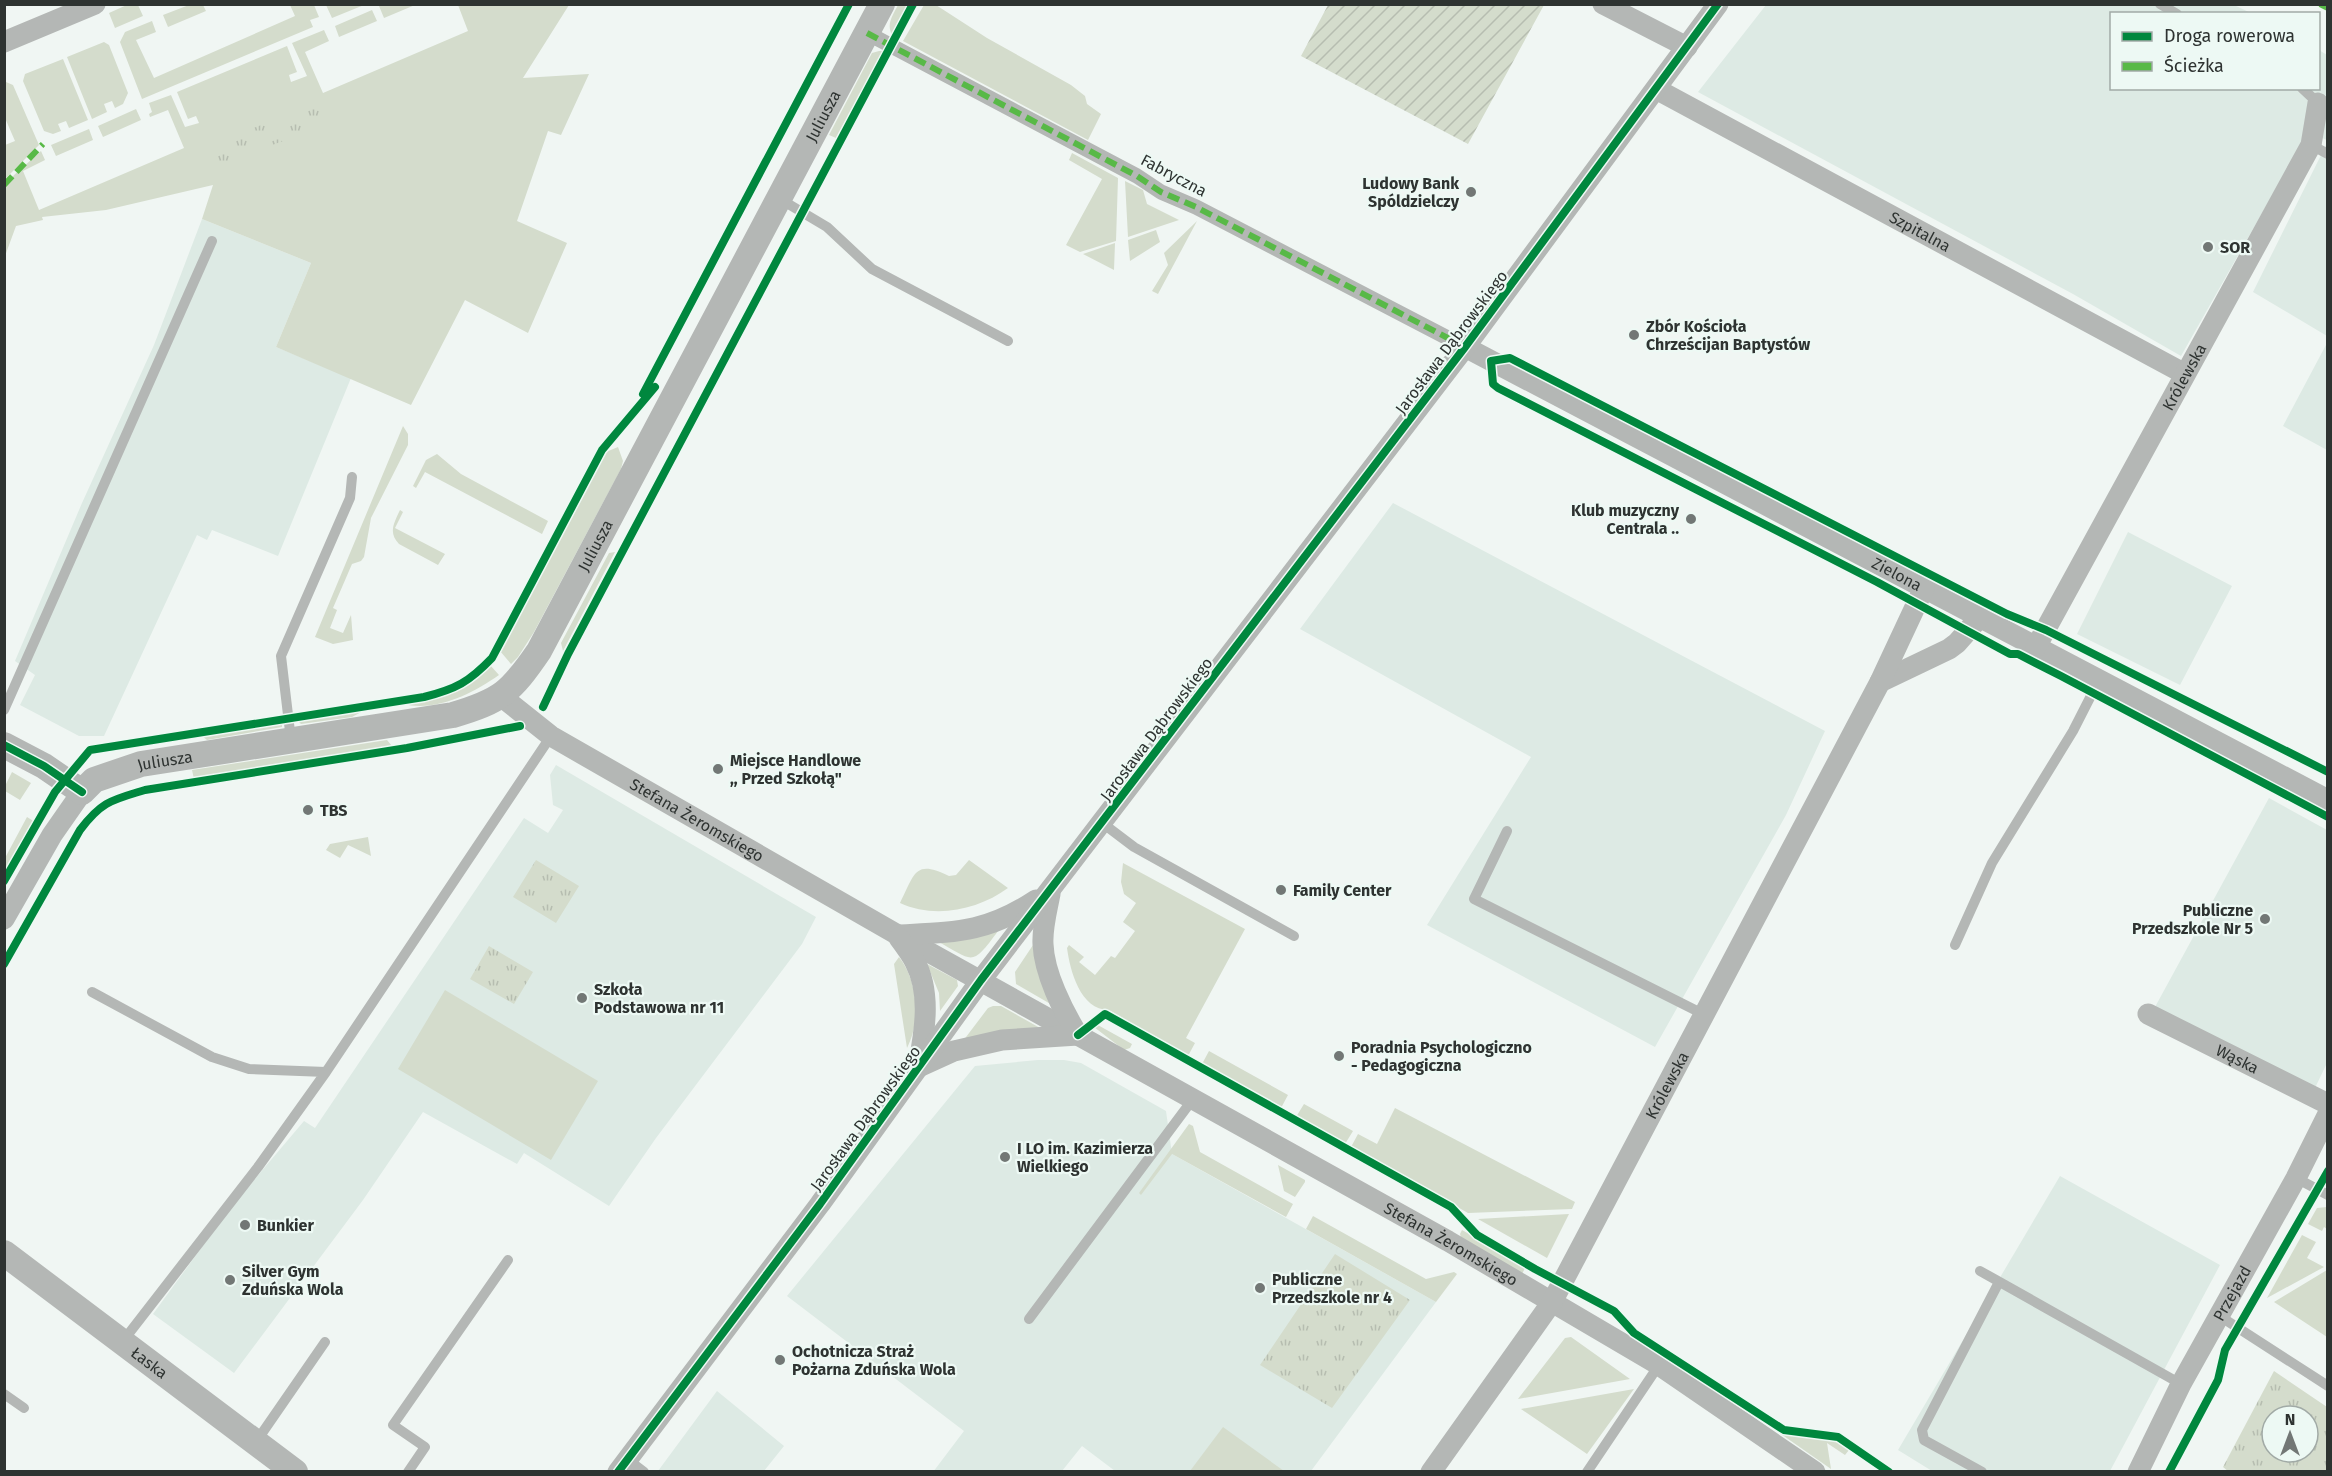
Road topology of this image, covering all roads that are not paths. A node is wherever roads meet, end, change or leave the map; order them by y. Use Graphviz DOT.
graph roads {
  1 [pos="95,4"];
  2 [pos="882,4"];
  3 [pos="1603,4"];
  4 [pos="1718,4"];
  5 [pos="2160,4"];
  6 [pos="2174,12"];
  7 [pos="867,33"];
  8 [pos="4,42"];
  9 [pos="1687,47"];
  10 [pos="1656,89"];
  11 [pos="2304,90"];
  12 [pos="2318,103"];
  13 [pos="2319,150"];
  14 [pos="780,199"];
  15 [pos="212,241"];
  16 [pos="1008,341"];
  17 [pos="1465,347"];
  18 [pos="2186,374"];
  19 [pos="352,477"];
  20 [pos="1924,588"];
  21 [pos="1979,618"];
  22 [pos="2036,647"];
  23 [pos="2100,680"];
  24 [pos="1880,682"];
  25 [pos="502,697"];
  26 [pos="4,710"];
  27 [pos="551,736"];
  28 [pos="291,741"];
  29 [pos="4,745"];
  30 [pos="81,792"];
  31 [pos="2328,800"];
  32 [pos="1101,822"];
  33 [pos="1507,831"];
  34 [pos="1051,890"];
  35 [pos="4,919"];
  36 [pos="897,935"];
  37 [pos="1294,936"];
  38 [pos="1955,945"];
  39 [pos="981,980"];
  40 [pos="92,992"];
  41 [pos="2148,1014"];
  42 [pos="1705,1015"];
  43 [pos="1078,1035"];
  44 [pos="919,1067"];
  45 [pos="326,1072"];
  46 [pos="1193,1100"];
  47 [pos="2328,1104"];
  48 [pos="2328,1114"];
  49 [pos="2296,1178"];
  50 [pos="2328,1195"];
  51 [pos="4,1253"];
  52 [pos="508,1260"];
  53 [pos="1980,1271"];
  54 [pos="1999,1282"];
  55 [pos="1552,1302"];
  56 [pos="2218,1316"];
  57 [pos="1029,1319"];
  58 [pos="123,1341"];
  59 [pos="325,1342"];
  60 [pos="1659,1365"];
  61 [pos="2181,1384"];
  62 [pos="2328,1386"];
  63 [pos="4,1394"];
  64 [pos="24,1408"];
  65 [pos="256,1442"];
  66 [pos="630,1467"];
  67 [pos="295,1472"];
  68 [pos="408,1472"];
  69 [pos="1431,1472"];
  70 [pos="1587,1472"];
  71 [pos="1815,1472"];
  72 [pos="1982,1472"];
  73 [pos="2138,1472"];
  1 -- 8 [label="street"];
  2 -- 7 [label="street, Juliusza"];
  3 -- 9 [label="street"];
  4 -- 9 [label="street, Jarosława Dąbrowskiego"];
  5 -- 6 [label="lane"];
  7 -- 14 [label="street, Juliusza"];
  7 -- 17 [label="street, Fabryczna"];
  9 -- 10 [label="street, Jarosława Dąbrowskiego"];
  10 -- 17 [label="street, Jarosława Dąbrowskiego"];
  10 -- 18 [label="street, Szpitalna"];
  11 -- 12 [label="lane"];
  12 -- 13 [label="street, Królewska"];
  13 -- 18 [label="street, Królewska"];
  14 -- 16 [label="lane"];
  14 -- 25 [label="street, Juliusza"];
  15 -- 26 [label="lane"];
  17 -- 20 [label="street, Zielona"];
  17 -- 32 [label="street, Jarosława Dąbrowskiego"];
  18 -- 22 [label="street, Królewska"];
  19 -- 28 [label="lane"];
  20 -- 21 [label="street, Zielona"];
  20 -- 24 [label="street, Królewska"];
  21 -- 22 [label="street, Zielona"];
  21 -- 24 [label="street"];
  22 -- 23 [label="street, Zielona"];
  23 -- 31 [label="street, Zielona"];
  23 -- 38 [label="lane"];
  24 -- 42 [label="street, Królewska"];
  25 -- 27 [label="street, Stefana Żeromskiego"];
  25 -- 28 [label="street, Juliusza"];
  27 -- 36 [label="street, Stefana Żeromskiego"];
  27 -- 45 [label="lane"];
  28 -- 30 [label="street, Juliusza"];
  29 -- 30 [label="street"];
  30 -- 35 [label="street"];
  32 -- 34 [label="street, Jarosława Dąbrowskiego"];
  32 -- 37 [label="lane"];
  33 -- 42 [label="lane"];
  34 -- 36 [label="street"];
  34 -- 39 [label="street, Jarosława Dąbrowskiego"];
  34 -- 43 [label="street, Jarosława Dąbrowskiego"];
  36 -- 39 [label="street, Stefana Żeromskiego"];
  36 -- 44 [label="street, Jarosława Dąbrowskiego"];
  39 -- 43 [label="street, Stefana Żeromskiego"];
  39 -- 44 [label="street, Jarosława Dąbrowskiego"];
  40 -- 45 [label="lane"];
  41 -- 47 [label="street, Wąska"];
  42 -- 55 [label="street, Królewska"];
  43 -- 44 [label="street"];
  43 -- 46 [label="street, Stefana Żeromskiego"];
  44 -- 66 [label="street, Jarosława Dąbrowskiego"];
  45 -- 58 [label="lane"];
  46 -- 55 [label="street, Stefana Żeromskiego"];
  46 -- 57 [label="lane"];
  48 -- 49 [label="street, Przejazd"];
  49 -- 50 [label="lane"];
  49 -- 56 [label="street, Przejazd"];
  51 -- 58 [label="street, Łaska"];
  52 -- 68 [label="lane"];
  53 -- 54 [label="lane"];
  54 -- 61 [label="lane"];
  54 -- 72 [label="lane"];
  55 -- 60 [label="street, Stefana Żeromskiego"];
  55 -- 69 [label="street, Królewska"];
  56 -- 61 [label="street, Przejazd"];
  56 -- 62 [label="lane"];
  58 -- 65 [label="street, Łaska"];
  59 -- 65 [label="lane"];
  60 -- 70 [label="lane"];
  60 -- 71 [label="street, Stefana Żeromskiego"];
  61 -- 73 [label="street, Przejazd"];
  63 -- 64 [label="lane"];
  65 -- 67 [label="street, Łaska"];
}
